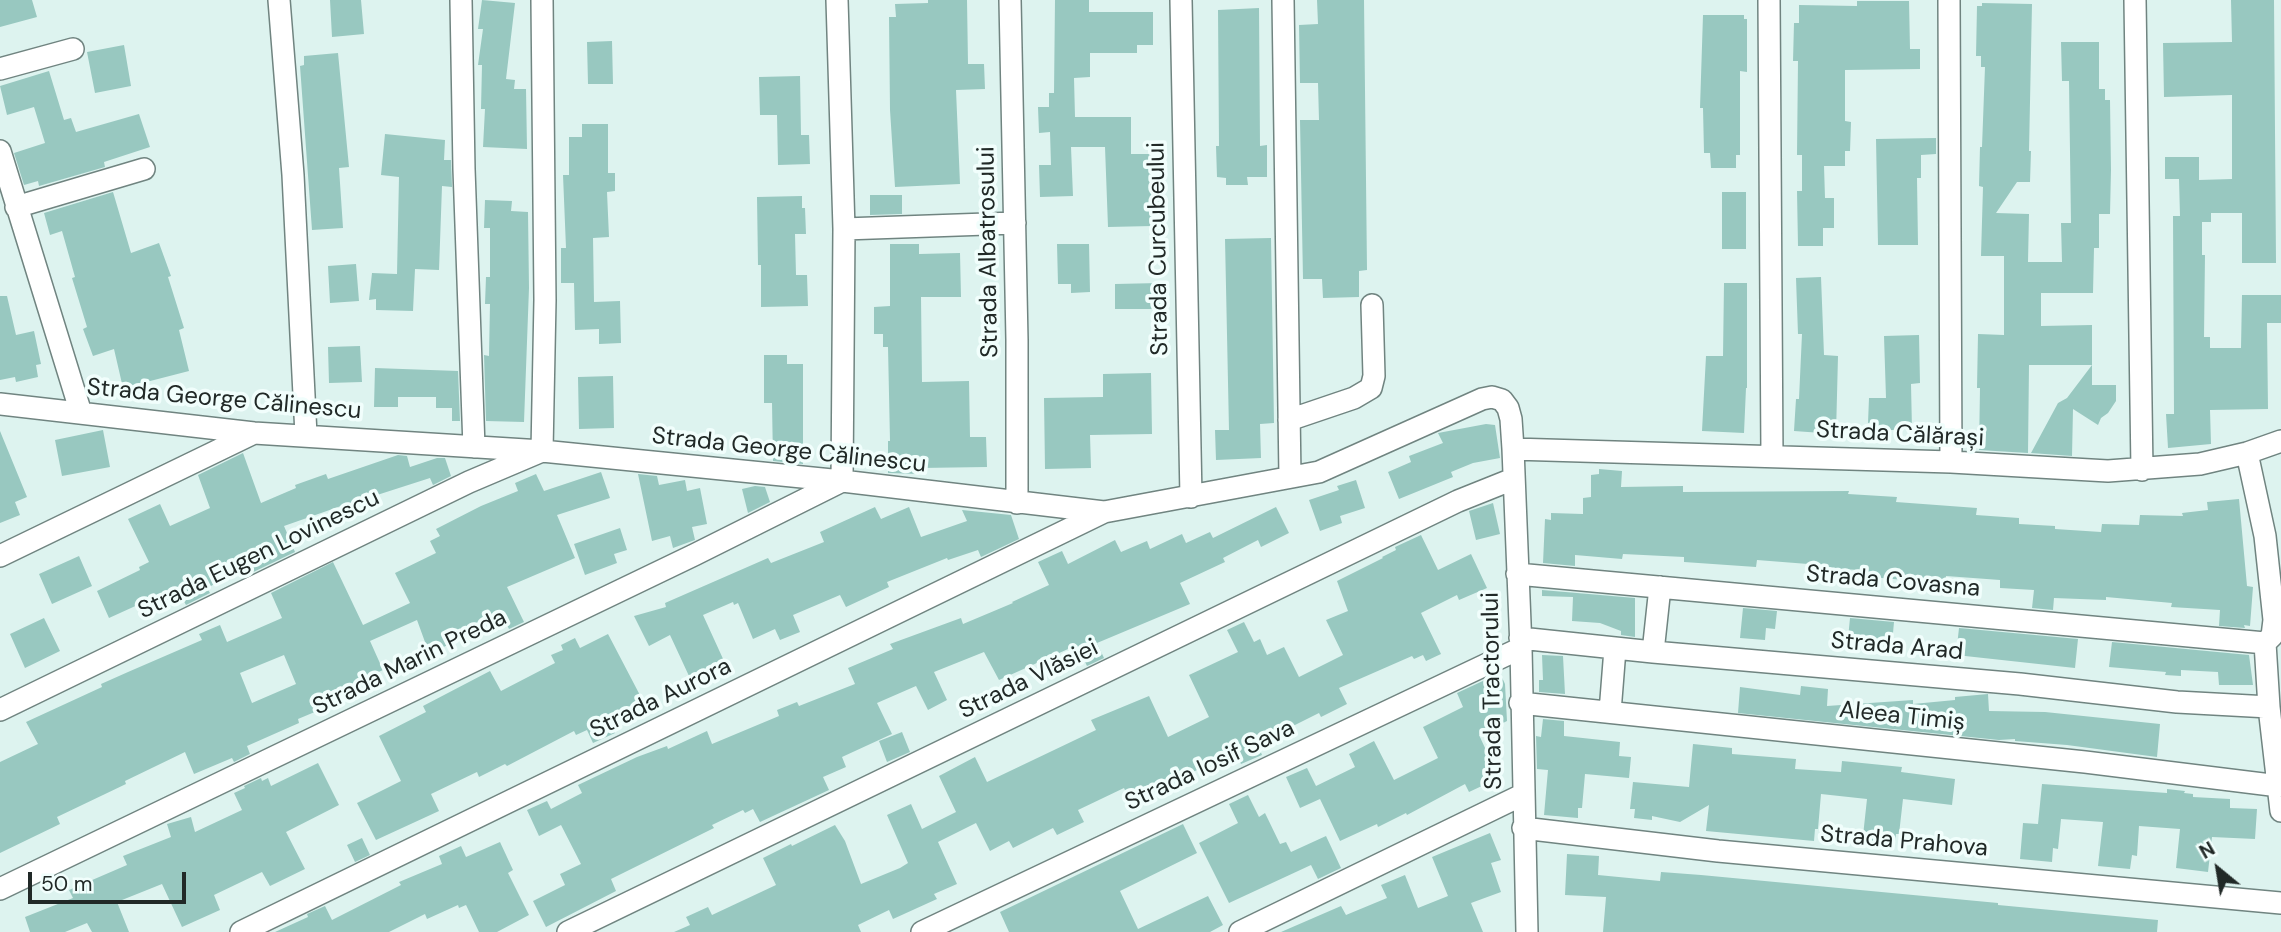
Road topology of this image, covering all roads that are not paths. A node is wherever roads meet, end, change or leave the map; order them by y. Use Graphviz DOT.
graph roads {
  1 [pos="279,0"];
  2 [pos="461,0"];
  3 [pos="542,0"];
  4 [pos="837,0"];
  5 [pos="1010,0"];
  6 [pos="1181,0"];
  7 [pos="1283,0"];
  8 [pos="1769,0"];
  9 [pos="1949,0"];
  10 [pos="2135,0"];
  11 [pos="73,49"];
  12 [pos="0,69"];
  13 [pos="0,151"];
  14 [pos="144,169"];
  15 [pos="16,207"];
  16 [pos="1015,223"];
  17 [pos="844,229"];
  18 [pos="1372,305"];
  19 [pos="0,404"];
  20 [pos="81,413"];
  21 [pos="1289,420"];
  22 [pos="254,433"];
  23 [pos="306,435"];
  24 [pos="2281,441"];
  25 [pos="474,447"];
  26 [pos="1513,449"];
  27 [pos="542,451"];
  28 [pos="2247,453"];
  29 [pos="1772,456"];
  30 [pos="1951,462"];
  31 [pos="2142,470"];
  32 [pos="1290,478"];
  33 [pos="1513,479"];
  34 [pos="842,481"];
  35 [pos="1191,497"];
  36 [pos="1017,503"];
  37 [pos="1104,512"];
  38 [pos="2272,527"];
  39 [pos="0,556"];
  40 [pos="1517,574"];
  41 [pos="1660,587"];
  42 [pos="1520,643"];
  43 [pos="2265,643"];
  44 [pos="1615,649"];
  45 [pos="1653,652"];
  46 [pos="1520,703"];
  47 [pos="2269,707"];
  48 [pos="0,710"];
  49 [pos="1610,712"];
  50 [pos="2279,786"];
  51 [pos="1522,795"];
  52 [pos="2281,811"];
  53 [pos="1523,828"];
  54 [pos="0,889"];
  55 [pos="2281,902"];
  56 [pos="241,932"];
  57 [pos="568,932"];
  58 [pos="922,932"];
  59 [pos="1240,932"];
  60 [pos="1527,932"];
  1 -- 23 [label="street"];
  2 -- 25 [label="street"];
  3 -- 27 [label="street"];
  4 -- 17 [label="street"];
  5 -- 16 [label="street, Strada Albatrosului"];
  6 -- 35 [label="street, Strada Curcubeului"];
  7 -- 21 [label="street"];
  8 -- 29 [label="street"];
  9 -- 30 [label="street"];
  10 -- 31 [label="street"];
  11 -- 12 [label="street"];
  13 -- 15 [label="street"];
  14 -- 15 [label="street"];
  15 -- 20 [label="street"];
  16 -- 17 [label="street"];
  16 -- 36 [label="street, Strada Albatrosului"];
  17 -- 34 [label="street"];
  18 -- 21 [label="street"];
  19 -- 20 [label="street, Strada George Călinescu"];
  20 -- 22 [label="street, Strada George Călinescu"];
  21 -- 32 [label="street"];
  22 -- 23 [label="street, Strada George Călinescu"];
  22 -- 39 [label="street"];
  23 -- 25 [label="street, Strada George Călinescu"];
  24 -- 28 [label="street, Strada Călărași"];
  25 -- 27 [label="street, Strada George Călinescu"];
  26 -- 29 [label="street, Strada Călărași"];
  26 -- 32 [label="street, Strada George Călinescu"];
  26 -- 33 [label="street, Strada Tractorului"];
  27 -- 34 [label="street, Strada George Călinescu"];
  27 -- 48 [label="street, Strada Eugen Lovinescu"];
  28 -- 31 [label="street, Strada Călărași"];
  28 -- 38 [label="street"];
  29 -- 30 [label="street, Strada Călărași"];
  30 -- 31 [label="street, Strada Călărași"];
  32 -- 35 [label="street, Strada George Călinescu"];
  33 -- 40 [label="street, Strada Tractorului"];
  33 -- 57 [label="street, Strada Vlăsiei"];
  34 -- 36 [label="street, Strada George Călinescu"];
  34 -- 54 [label="street, Strada Marin Preda"];
  35 -- 37 [label="street, Strada George Călinescu"];
  36 -- 37 [label="street, Strada George Călinescu"];
  37 -- 56 [label="street, Strada Aurora"];
  38 -- 43 [label="street"];
  40 -- 41 [label="street, Strada Covasna"];
  40 -- 42 [label="street, Strada Tractorului"];
  41 -- 43 [label="street, Strada Covasna"];
  41 -- 45 [label="street"];
  42 -- 44 [label="street, Strada Arad"];
  42 -- 46 [label="street, Strada Tractorului"];
  42 -- 58 [label="street, Strada Iosif Sava"];
  43 -- 47 [label="street"];
  44 -- 45 [label="street, Strada Arad"];
  44 -- 49 [label="street"];
  45 -- 47 [label="street, Strada Arad"];
  46 -- 49 [label="street, Aleea Timiș"];
  46 -- 51 [label="street, Strada Tractorului"];
  47 -- 50 [label="street"];
  49 -- 50 [label="street, Aleea Timiș"];
  50 -- 52 [label="street"];
  51 -- 53 [label="street, Strada Tractorului"];
  51 -- 59 [label="street"];
  53 -- 55 [label="street, Strada Prahova"];
  53 -- 60 [label="street, Strada Tractorului"];
}
